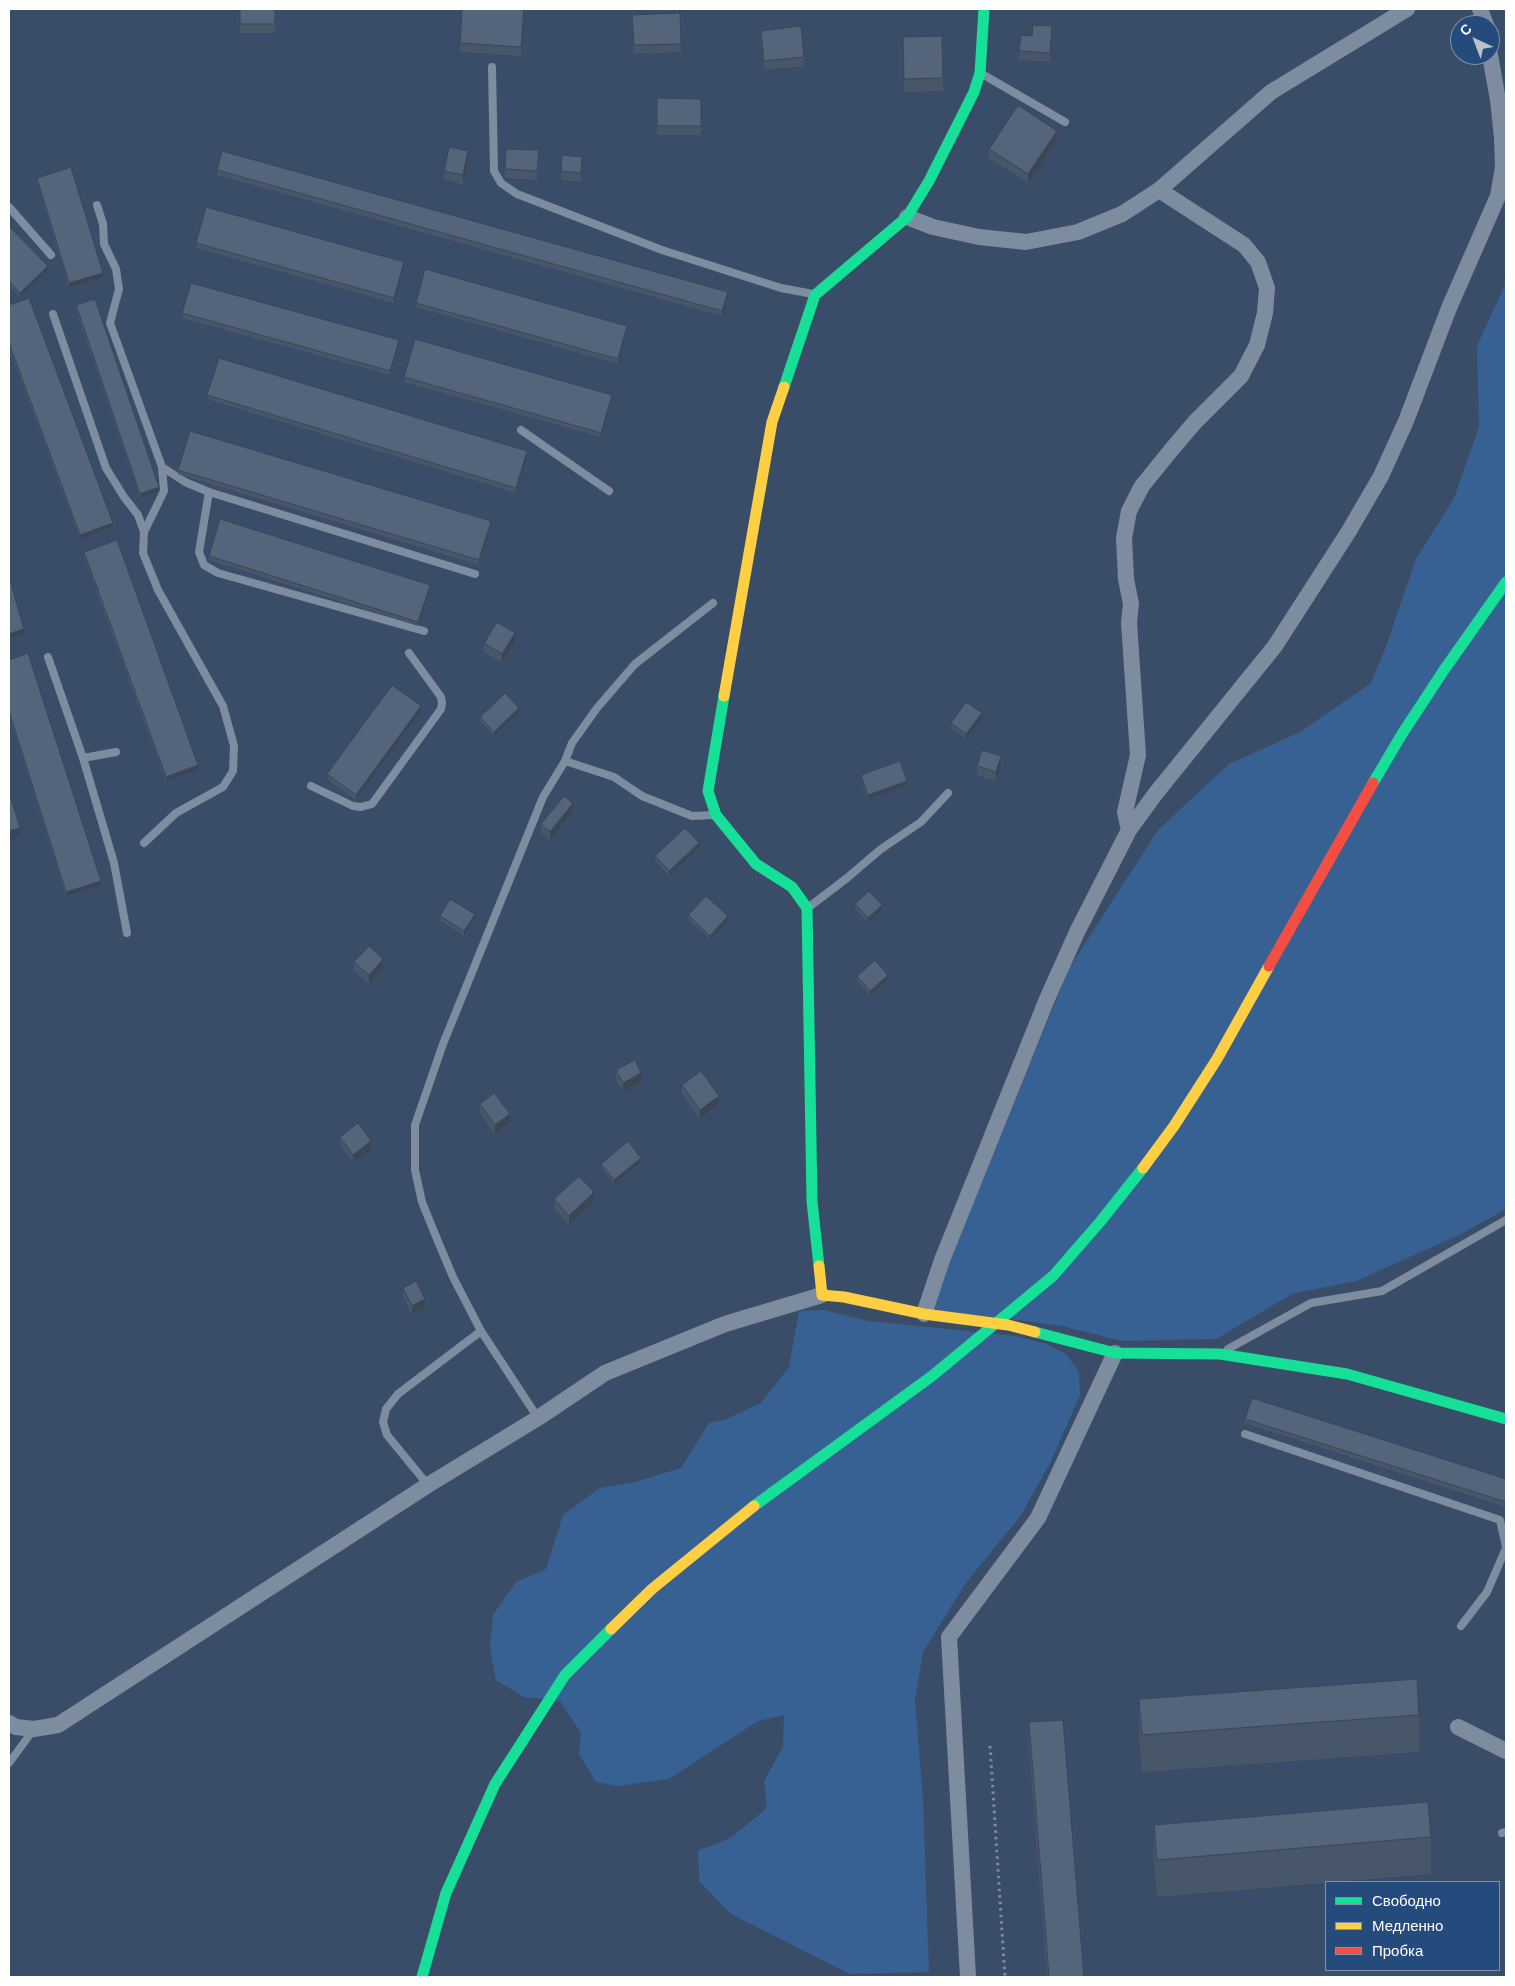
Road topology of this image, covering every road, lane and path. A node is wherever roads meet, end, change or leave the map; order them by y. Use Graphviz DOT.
graph roads {
  1 [pos="984,9"];
  2 [pos="1407,9"];
  3 [pos="1492,65"];
  4 [pos="492,67"];
  5 [pos="980,73"];
  6 [pos="1065,122"];
  7 [pos="1159,190"];
  8 [pos="97,205"];
  9 [pos="9,207"];
  10 [pos="907,216"];
  11 [pos="52,255"];
  12 [pos="815,295"];
  13 [pos="53,314"];
  14 [pos="521,430"];
  15 [pos="162,467"];
  16 [pos="609,490"];
  17 [pos="209,492"];
  18 [pos="144,532"];
  19 [pos="475,574"];
  20 [pos="1506,582"];
  21 [pos="713,603"];
  22 [pos="424,631"];
  23 [pos="409,653"];
  24 [pos="48,657"];
  25 [pos="116,752"];
  26 [pos="83,758"];
  27 [pos="565,761"];
  28 [pos="311,786"];
  29 [pos="948,793"];
  30 [pos="716,815"];
  31 [pos="1129,830"];
  32 [pos="144,843"];
  33 [pos="808,908"];
  34 [pos="127,933"];
  35 [pos="1506,1220"];
  36 [pos="822,1295"];
  37 [pos="924,1314"];
  38 [pos="995,1324"];
  39 [pos="481,1331"];
  40 [pos="1115,1353"];
  41 [pos="1220,1354"];
  42 [pos="538,1418"];
  43 [pos="1506,1419"];
  44 [pos="1245,1434"];
  45 [pos="428,1485"];
  46 [pos="1506,1548"];
  47 [pos="1461,1626"];
  48 [pos="9,1723"];
  49 [pos="1458,1728"];
  50 [pos="34,1729"];
  51 [pos="990,1746"];
  52 [pos="1506,1751"];
  53 [pos="9,1763"];
  54 [pos="422,1977"];
  55 [pos="968,1977"];
  56 [pos="1005,1977"];
  1 -- 5 [label="street"];
  2 -- 7 [label="street"];
  3 -- 31 [label="street"];
  4 -- 12 [label="lane"];
  5 -- 6 [label="lane"];
  5 -- 10 [label="street"];
  7 -- 10 [label="street"];
  7 -- 31 [label="street"];
  8 -- 15 [label="lane"];
  9 -- 11 [label="lane"];
  10 -- 12 [label="street"];
  12 -- 30 [label="street"];
  13 -- 18 [label="lane"];
  14 -- 16 [label="lane"];
  15 -- 17 [label="lane"];
  15 -- 18 [label="lane"];
  17 -- 19 [label="lane"];
  17 -- 22 [label="lane"];
  18 -- 32 [label="lane"];
  20 -- 38 [label="street"];
  21 -- 27 [label="lane"];
  23 -- 28 [label="lane"];
  24 -- 26 [label="lane"];
  25 -- 26 [label="lane"];
  26 -- 34 [label="lane"];
  27 -- 30 [label="lane"];
  27 -- 39 [label="lane"];
  29 -- 33 [label="lane"];
  30 -- 33 [label="street"];
  31 -- 37 [label="street"];
  33 -- 36 [label="street"];
  35 -- 41 [label="lane"];
  36 -- 37 [label="street"];
  36 -- 42 [label="street"];
  37 -- 38 [label="street"];
  38 -- 40 [label="street"];
  38 -- 54 [label="street"];
  39 -- 42 [label="lane"];
  39 -- 45 [label="lane"];
  40 -- 41 [label="street"];
  40 -- 55 [label="street"];
  41 -- 43 [label="street"];
  42 -- 45 [label="street"];
  44 -- 46 [label="lane"];
  45 -- 50 [label="street"];
  46 -- 47 [label="lane"];
  48 -- 50 [label="street"];
  49 -- 52 [label="street"];
  50 -- 53 [label="lane"];
  51 -- 56 [label="path"];
}
